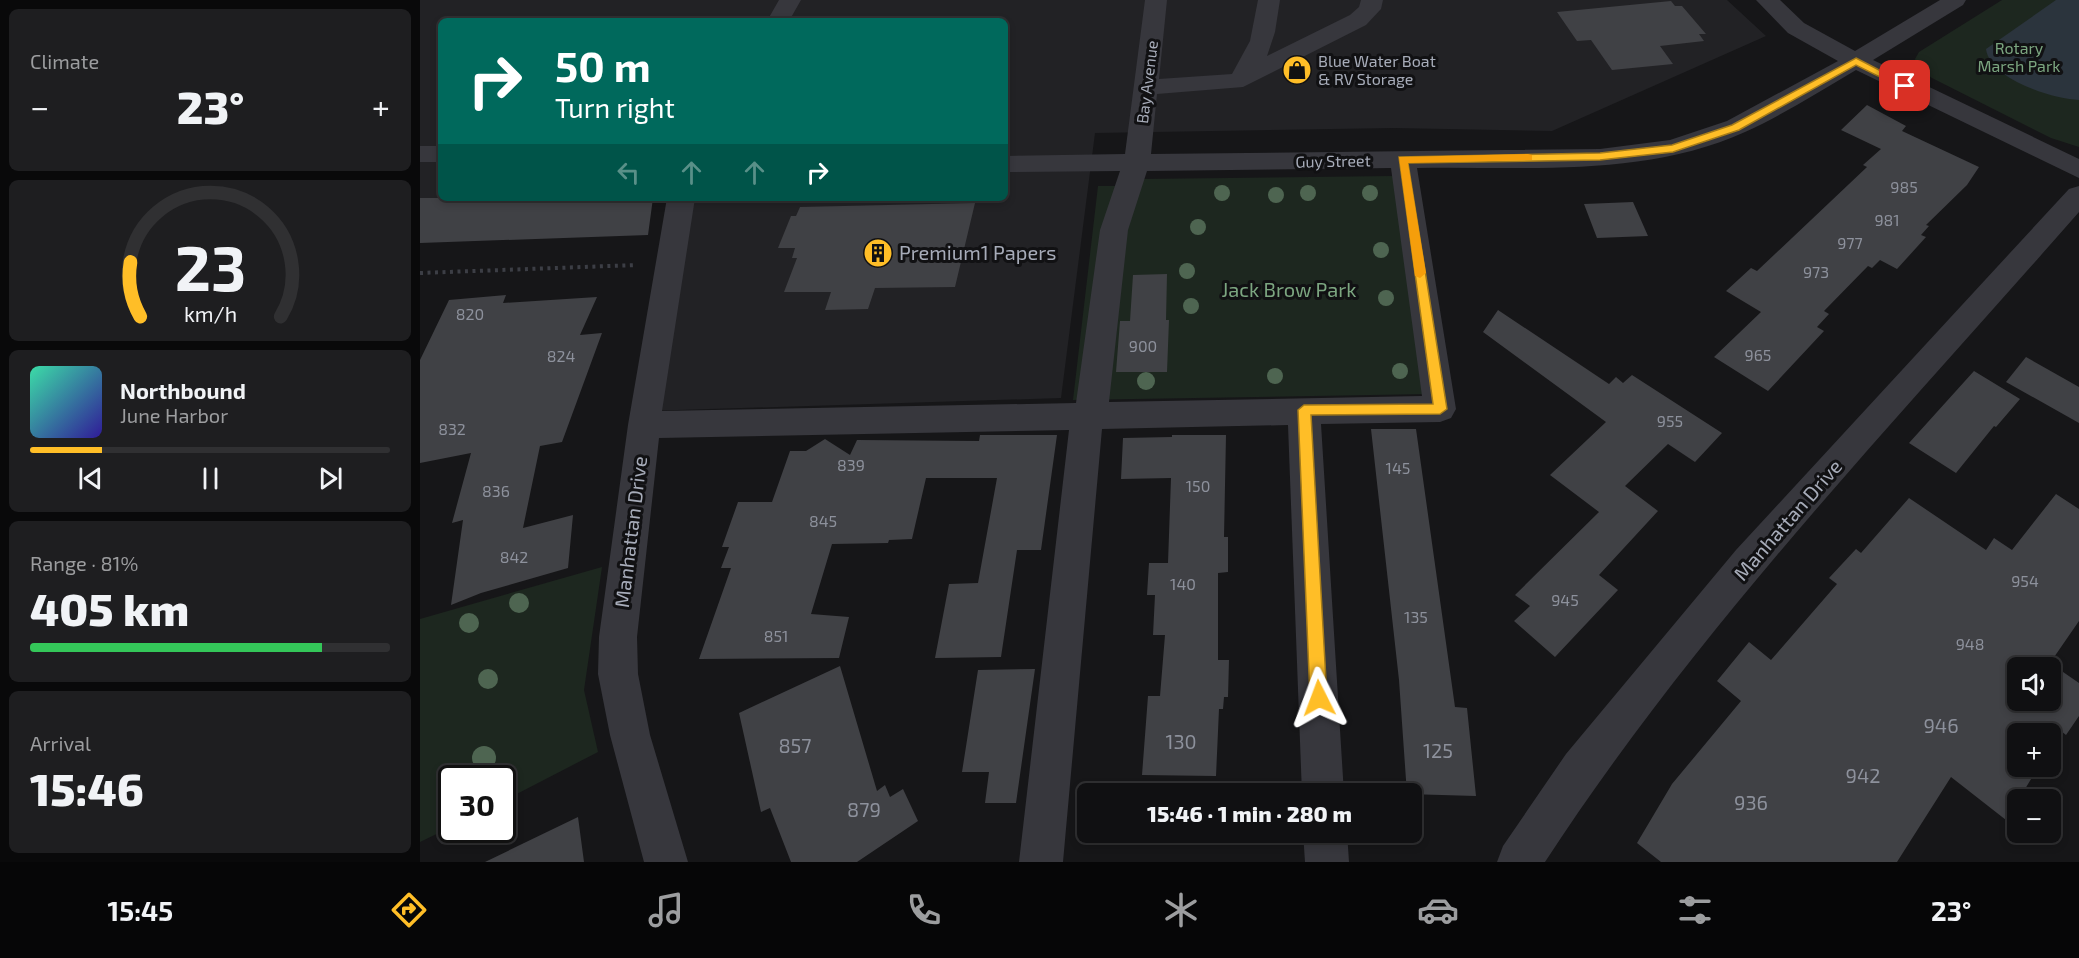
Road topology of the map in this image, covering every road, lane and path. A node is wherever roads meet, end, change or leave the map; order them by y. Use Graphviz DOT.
graph roads {
  1 [pos="789,0"];
  2 [pos="1156,0"];
  3 [pos="1269,0"];
  4 [pos="1767,0"];
  5 [pos="1955,0"];
  6 [pos="1375,3"];
  7 [pos="780,18"];
  8 [pos="1856,61"];
  9 [pos="1241,78"];
  10 [pos="1146,87"];
  11 [pos="420,154"];
  12 [pos="438,154"];
  13 [pos="1402,160"];
  14 [pos="1137,163"];
  15 [pos="1008,164"];
  16 [pos="2079,169"];
  17 [pos="2079,195"];
  18 [pos="681,201"];
  19 [pos="671,263"];
  20 [pos="420,273"];
  21 [pos="1304,410"];
  22 [pos="1087,414"];
  23 [pos="644,425"];
  24 [pos="1322,783"];
  25 [pos="1326,843"];
  26 [pos="666,862"];
  27 [pos="1041,862"];
  28 [pos="1327,862"];
  29 [pos="1519,862"];
  1 -- 7 [label="street"];
  2 -- 10 [label="street, Bay Avenue"];
  3 -- 9 [label="street"];
  4 -- 8 [label="street"];
  5 -- 8 [label="street, Guy Street"];
  6 -- 9 [label="street"];
  8 -- 13 [label="street, Guy Street"];
  8 -- 16 [label="street"];
  9 -- 10 [label="street"];
  10 -- 14 [label="street, Bay Avenue"];
  11 -- 12 [label="street"];
  13 -- 14 [label="street, Guy Street"];
  13 -- 21 [label="street"];
  14 -- 15 [label="street, Guy Street"];
  14 -- 22 [label="street, Bay Avenue"];
  17 -- 29 [label="street, Manhattan Drive"];
  18 -- 19 [label="street, Manhattan Drive"];
  19 -- 20 [label="path"];
  19 -- 23 [label="street, Manhattan Drive"];
  21 -- 22 [label="street"];
  21 -- 24 [label="street"];
  22 -- 23 [label="street"];
  22 -- 27 [label="street, Bay Avenue"];
  23 -- 26 [label="street, Manhattan Drive"];
  25 -- 28 [label="street"];
}
